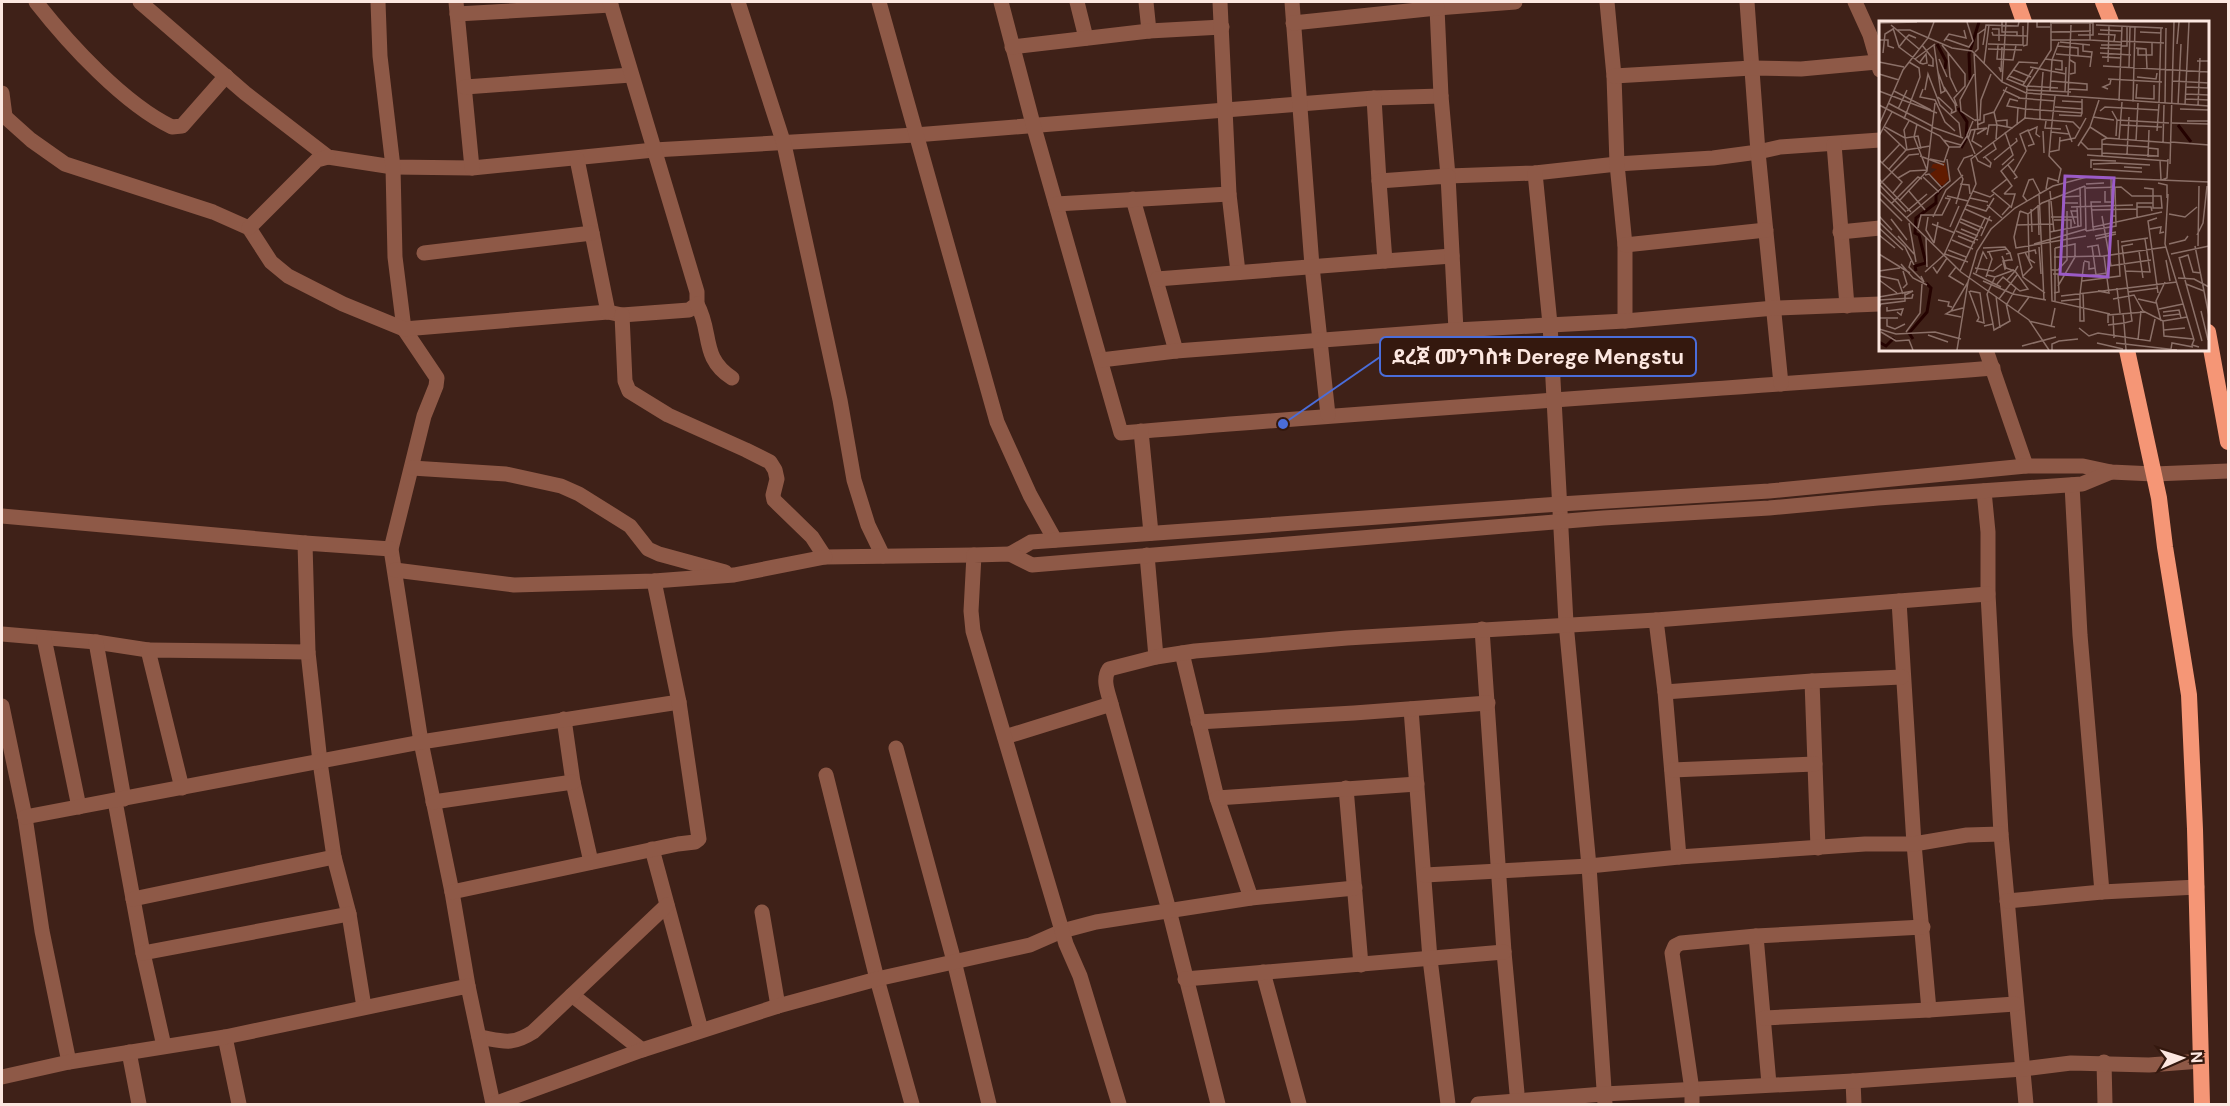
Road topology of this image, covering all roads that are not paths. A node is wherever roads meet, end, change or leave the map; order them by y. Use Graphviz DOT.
graph roads {
  1 [pos="36,2"];
  2 [pos="140,2"];
  3 [pos="378,2"];
  4 [pos="738,2"];
  5 [pos="879,2"];
  6 [pos="1002,2"];
  7 [pos="1077,2"];
  8 [pos="1146,2"];
  9 [pos="1220,2"];
  10 [pos="1292,2"];
  11 [pos="1515,2"];
  12 [pos="1607,2"];
  13 [pos="1747,2"];
  14 [pos="1855,2"];
  15 [pos="2017,2"];
  16 [pos="2103,2"];
  17 [pos="610,3"];
  18 [pos="1436,4"];
  19 [pos="533,6"];
  20 [pos="457,8"];
  21 [pos="2024,21"];
  22 [pos="2111,21"];
  23 [pos="1293,23"];
  24 [pos="1222,27"];
  25 [pos="1149,32"];
  26 [pos="1086,38"];
  27 [pos="1012,47"];
  28 [pos="1879,66"];
  29 [pos="1752,68"];
  30 [pos="630,75"];
  31 [pos="226,76"];
  32 [pos="1614,76"];
  33 [pos="465,87"];
  34 [pos="2,93"];
  35 [pos="1441,96"];
  36 [pos="1374,98"];
  37 [pos="1299,104"];
  38 [pos="1224,110"];
  39 [pos="3,115"];
  40 [pos="1033,124"];
  41 [pos="915,135"];
  42 [pos="1879,140"];
  43 [pos="784,144"];
  44 [pos="1834,144"];
  45 [pos="654,150"];
  46 [pos="1758,153"];
  47 [pos="328,157"];
  48 [pos="577,159"];
  49 [pos="1617,164"];
  50 [pos="393,167"];
  51 [pos="472,168"];
  52 [pos="1535,173"];
  53 [pos="1448,176"];
  54 [pos="1379,181"];
  55 [pos="1229,194"];
  56 [pos="1133,199"];
  57 [pos="1056,204"];
  58 [pos="249,228"];
  59 [pos="1879,228"];
  60 [pos="1766,230"];
  61 [pos="1840,232"];
  62 [pos="592,233"];
  63 [pos="1625,245"];
  64 [pos="424,253"];
  65 [pos="1452,256"];
  66 [pos="1385,261"];
  67 [pos="1312,266"];
  68 [pos="1238,272"];
  69 [pos="1157,279"];
  70 [pos="697,304"];
  71 [pos="1879,304"];
  72 [pos="1847,306"];
  73 [pos="1775,308"];
  74 [pos="615,313"];
  75 [pos="1625,321"];
  76 [pos="1550,324"];
  77 [pos="404,329"];
  78 [pos="1456,330"];
  79 [pos="2209,337"];
  80 [pos="1321,341"];
  81 [pos="1176,351"];
  82 [pos="1986,351"];
  83 [pos="2127,351"];
  84 [pos="1101,360"];
  85 [pos="1993,368"];
  86 [pos="732,378"];
  87 [pos="1781,384"];
  88 [pos="1555,401"];
  89 [pos="1328,416"];
  90 [pos="1140,431"];
  91 [pos="2229,442"];
  92 [pos="2026,466"];
  93 [pos="412,468"];
  94 [pos="2229,471"];
  95 [pos="2111,472"];
  96 [pos="2154,474"];
  97 [pos="2072,485"];
  98 [pos="1984,491"];
  99 [pos="1560,504"];
  100 [pos="2,516"];
  101 [pos="1561,521"];
  102 [pos="1151,533"];
  103 [pos="1055,540"];
  104 [pos="304,543"];
  105 [pos="391,549"];
  106 [pos="1010,554"];
  107 [pos="974,555"];
  108 [pos="1147,555"];
  109 [pos="883,556"];
  110 [pos="825,557"];
  111 [pos="395,570"];
  112 [pos="734,575"];
  113 [pos="654,581"];
  114 [pos="1988,594"];
  115 [pos="1899,601"];
  116 [pos="1656,620"];
  117 [pos="1566,623"];
  118 [pos="1482,629"];
  119 [pos="2,634"];
  120 [pos="45,638"];
  121 [pos="96,642"];
  122 [pos="148,650"];
  123 [pos="308,652"];
  124 [pos="1182,653"];
  125 [pos="1156,657"];
  126 [pos="1902,677"];
  127 [pos="1812,681"];
  128 [pos="1665,692"];
  129 [pos="679,702"];
  130 [pos="1488,703"];
  131 [pos="1111,704"];
  132 [pos="2,706"];
  133 [pos="1411,709"];
  134 [pos="564,719"];
  135 [pos="1198,722"];
  136 [pos="1005,737"];
  137 [pos="421,742"];
  138 [pos="896,748"];
  139 [pos="320,762"];
  140 [pos="1815,764"];
  141 [pos="1672,770"];
  142 [pos="826,775"];
  143 [pos="573,782"];
  144 [pos="1417,784"];
  145 [pos="182,788"];
  146 [pos="1346,788"];
  147 [pos="1217,798"];
  148 [pos="119,800"];
  149 [pos="433,802"];
  150 [pos="79,807"];
  151 [pos="25,817"];
  152 [pos="2001,834"];
  153 [pos="1914,843"];
  154 [pos="1818,848"];
  155 [pos="652,849"];
  156 [pos="334,857"];
  157 [pos="1679,857"];
  158 [pos="591,862"];
  159 [pos="1588,866"];
  160 [pos="1498,872"];
  161 [pos="1425,875"];
  162 [pos="2197,887"];
  163 [pos="1355,888"];
  164 [pos="2102,891"];
  165 [pos="452,892"];
  166 [pos="1251,898"];
  167 [pos="133,899"];
  168 [pos="2007,901"];
  169 [pos="667,905"];
  170 [pos="1169,910"];
  171 [pos="762,912"];
  172 [pos="349,914"];
  173 [pos="1923,927"];
  174 [pos="1062,931"];
  175 [pos="1756,936"];
  176 [pos="1504,952"];
  177 [pos="143,953"];
  178 [pos="1430,959"];
  179 [pos="954,961"];
  180 [pos="1361,964"];
  181 [pos="1263,972"];
  182 [pos="1185,978"];
  183 [pos="877,979"];
  184 [pos="468,986"];
  185 [pos="572,995"];
  186 [pos="2015,1004"];
  187 [pos="778,1006"];
  188 [pos="364,1008"];
  189 [pos="1929,1010"];
  190 [pos="1764,1018"];
  191 [pos="701,1030"];
  192 [pos="225,1037"];
  193 [pos="479,1037"];
  194 [pos="164,1046"];
  195 [pos="642,1050"];
  196 [pos="129,1052"];
  197 [pos="2201,1061"];
  198 [pos="69,1062"];
  199 [pos="2104,1062"];
  200 [pos="2023,1069"];
  201 [pos="2,1077"];
  202 [pos="1853,1081"];
  203 [pos="1769,1084"];
  204 [pos="1692,1097"];
  205 [pos="1604,1099"];
  206 [pos="1518,1103"];
  207 [pos="139,1104"];
  208 [pos="239,1104"];
  209 [pos="493,1104"];
  210 [pos="912,1104"];
  211 [pos="989,1104"];
  212 [pos="1119,1104"];
  213 [pos="1218,1104"];
  214 [pos="1299,1104"];
  215 [pos="1448,1104"];
  216 [pos="1478,1104"];
  217 [pos="1854,1104"];
  218 [pos="2026,1104"];
  219 [pos="2105,1104"];
  220 [pos="2202,1104"];
  1 -- 31 [label="street"];
  2 -- 31 [label="street"];
  3 -- 50 [label="street"];
  4 -- 43 [label="street"];
  5 -- 41 [label="street"];
  6 -- 27 [label="street"];
  7 -- 26 [label="street"];
  8 -- 25 [label="street"];
  9 -- 24 [label="street"];
  10 -- 23 [label="street"];
  11 -- 18 [label="street"];
  12 -- 32 [label="street"];
  13 -- 29 [label="street"];
  14 -- 28 [label="street"];
  15 -- 21 [label="highway"];
  16 -- 22 [label="highway"];
  17 -- 19 [label="street"];
  17 -- 30 [label="street"];
  18 -- 23 [label="street"];
  18 -- 35 [label="street"];
  19 -- 20 [label="street"];
  20 -- 33 [label="street"];
  23 -- 37 [label="street"];
  24 -- 25 [label="street"];
  24 -- 38 [label="street"];
  25 -- 26 [label="street"];
  26 -- 27 [label="street"];
  27 -- 40 [label="street"];
  28 -- 29 [label="street"];
  29 -- 32 [label="street"];
  29 -- 46 [label="street"];
  30 -- 33 [label="street"];
  30 -- 45 [label="street"];
  31 -- 47 [label="street"];
  32 -- 49 [label="street"];
  33 -- 51 [label="street"];
  34 -- 39 [label="street"];
  35 -- 36 [label="street"];
  35 -- 53 [label="street"];
  36 -- 37 [label="street"];
  36 -- 54 [label="street"];
  37 -- 38 [label="street"];
  37 -- 67 [label="street"];
  38 -- 40 [label="street"];
  38 -- 55 [label="street"];
  39 -- 58 [label="street"];
  40 -- 41 [label="street"];
  40 -- 57 [label="street"];
  41 -- 43 [label="street"];
  41 -- 103 [label="street"];
  42 -- 44 [label="street"];
  43 -- 45 [label="street"];
  43 -- 109 [label="street"];
  44 -- 46 [label="street"];
  44 -- 61 [label="street"];
  45 -- 48 [label="street"];
  45 -- 70 [label="street"];
  46 -- 49 [label="street"];
  46 -- 60 [label="street"];
  47 -- 50 [label="street"];
  47 -- 58 [label="street"];
  48 -- 51 [label="street"];
  48 -- 62 [label="street"];
  49 -- 52 [label="street"];
  49 -- 63 [label="street"];
  50 -- 51 [label="street"];
  50 -- 77 [label="street"];
  52 -- 53 [label="street"];
  52 -- 76 [label="street"];
  53 -- 54 [label="street"];
  53 -- 65 [label="street"];
  54 -- 66 [label="street"];
  55 -- 56 [label="street"];
  55 -- 68 [label="street"];
  56 -- 57 [label="street"];
  56 -- 69 [label="street"];
  57 -- 84 [label="street"];
  58 -- 77 [label="street"];
  59 -- 61 [label="street"];
  60 -- 63 [label="street"];
  60 -- 73 [label="street"];
  61 -- 72 [label="street"];
  62 -- 64 [label="street"];
  62 -- 74 [label="street"];
  63 -- 75 [label="street"];
  65 -- 66 [label="street"];
  65 -- 78 [label="street"];
  66 -- 67 [label="street"];
  67 -- 68 [label="street"];
  67 -- 80 [label="street"];
  68 -- 69 [label="street"];
  69 -- 81 [label="street"];
  70 -- 74 [label="street"];
  70 -- 86 [label="street"];
  71 -- 72 [label="street"];
  72 -- 73 [label="street"];
  73 -- 75 [label="street"];
  73 -- 87 [label="street"];
  74 -- 77 [label="street"];
  74 -- 110 [label="street"];
  75 -- 76 [label="street"];
  76 -- 78 [label="street"];
  76 -- 88 [label="street"];
  77 -- 93 [label="street"];
  78 -- 80 [label="street"];
  79 -- 91 [label="highway"];
  80 -- 81 [label="street"];
  80 -- 89 [label="street"];
  81 -- 84 [label="street"];
  82 -- 85 [label="street"];
  83 -- 96 [label="highway"];
  84 -- 90 [label="street"];
  85 -- 87 [label="street"];
  85 -- 92 [label="street"];
  87 -- 88 [label="street"];
  88 -- 89 [label="street"];
  88 -- 99 [label="street"];
  89 -- 90 [label="street"];
  90 -- 102 [label="street"];
  92 -- 95 [label="street"];
  92 -- 99 [label="street"];
  93 -- 105 [label="street"];
  93 -- 112 [label="street"];
  94 -- 96 [label="street"];
  95 -- 96 [label="street"];
  95 -- 97 [label="street"];
  96 -- 162 [label="highway"];
  97 -- 98 [label="street"];
  97 -- 164 [label="street"];
  98 -- 101 [label="street"];
  98 -- 114 [label="street"];
  99 -- 101 [label="street"];
  99 -- 102 [label="street"];
  100 -- 104 [label="street"];
  101 -- 108 [label="street"];
  101 -- 117 [label="street"];
  102 -- 103 [label="street"];
  103 -- 106 [label="street"];
  104 -- 105 [label="street"];
  104 -- 123 [label="street"];
  105 -- 111 [label="street"];
  106 -- 107 [label="street"];
  106 -- 108 [label="street"];
  107 -- 109 [label="street"];
  107 -- 136 [label="street"];
  108 -- 125 [label="street"];
  109 -- 110 [label="street"];
  110 -- 112 [label="street"];
  111 -- 113 [label="street"];
  111 -- 137 [label="street"];
  112 -- 113 [label="street"];
  113 -- 129 [label="street"];
  114 -- 115 [label="street"];
  114 -- 152 [label="street"];
  115 -- 116 [label="street"];
  115 -- 126 [label="street"];
  116 -- 117 [label="street"];
  116 -- 128 [label="street"];
  117 -- 118 [label="street"];
  117 -- 159 [label="street"];
  118 -- 124 [label="street"];
  118 -- 130 [label="street"];
  119 -- 120 [label="street"];
  120 -- 121 [label="street"];
  120 -- 150 [label="street"];
  121 -- 122 [label="street"];
  121 -- 148 [label="street"];
  122 -- 123 [label="street"];
  122 -- 145 [label="street"];
  123 -- 139 [label="street"];
  124 -- 125 [label="street"];
  124 -- 135 [label="street"];
  125 -- 131 [label="street"];
  126 -- 127 [label="street"];
  126 -- 153 [label="street"];
  127 -- 128 [label="street"];
  127 -- 140 [label="street"];
  128 -- 141 [label="street"];
  129 -- 134 [label="street"];
  129 -- 155 [label="street"];
  130 -- 133 [label="street"];
  130 -- 160 [label="street"];
  131 -- 136 [label="street"];
  131 -- 170 [label="street"];
  132 -- 151 [label="street"];
  133 -- 135 [label="street"];
  133 -- 144 [label="street"];
  134 -- 137 [label="street"];
  134 -- 143 [label="street"];
  135 -- 147 [label="street"];
  136 -- 174 [label="street"];
  137 -- 139 [label="street"];
  137 -- 149 [label="street"];
  138 -- 179 [label="street"];
  139 -- 145 [label="street"];
  139 -- 156 [label="street"];
  140 -- 141 [label="street"];
  140 -- 154 [label="street"];
  141 -- 157 [label="street"];
  142 -- 183 [label="street"];
  143 -- 149 [label="street"];
  143 -- 158 [label="street"];
  144 -- 146 [label="street"];
  144 -- 161 [label="street"];
  145 -- 148 [label="street"];
  146 -- 147 [label="street"];
  146 -- 163 [label="street"];
  147 -- 166 [label="street"];
  148 -- 150 [label="street"];
  148 -- 167 [label="street"];
  149 -- 165 [label="street"];
  150 -- 151 [label="street"];
  151 -- 198 [label="street"];
  152 -- 153 [label="street"];
  152 -- 168 [label="street"];
  153 -- 154 [label="street"];
  153 -- 173 [label="street"];
  154 -- 157 [label="street"];
  155 -- 158 [label="street"];
  155 -- 169 [label="street"];
  156 -- 167 [label="street"];
  156 -- 172 [label="street"];
  157 -- 159 [label="street"];
  158 -- 165 [label="street"];
  159 -- 160 [label="street"];
  159 -- 205 [label="street"];
  160 -- 161 [label="street"];
  160 -- 176 [label="street"];
  161 -- 178 [label="street"];
  162 -- 164 [label="street"];
  162 -- 197 [label="highway"];
  163 -- 166 [label="street"];
  163 -- 180 [label="street"];
  164 -- 168 [label="street"];
  165 -- 184 [label="street"];
  166 -- 170 [label="street"];
  167 -- 177 [label="street"];
  168 -- 186 [label="street"];
  169 -- 185 [label="street"];
  169 -- 191 [label="street"];
  170 -- 174 [label="street"];
  170 -- 182 [label="street"];
  171 -- 187 [label="street"];
  172 -- 177 [label="street"];
  172 -- 188 [label="street"];
  173 -- 175 [label="street"];
  173 -- 189 [label="street"];
  174 -- 179 [label="street"];
  174 -- 212 [label="street"];
  175 -- 190 [label="street"];
  175 -- 204 [label="street"];
  176 -- 178 [label="street"];
  176 -- 206 [label="street"];
  177 -- 194 [label="street"];
  178 -- 180 [label="street"];
  178 -- 215 [label="street"];
  179 -- 183 [label="street"];
  179 -- 211 [label="street"];
  180 -- 181 [label="street"];
  181 -- 182 [label="street"];
  181 -- 214 [label="street"];
  182 -- 213 [label="street"];
  183 -- 187 [label="street"];
  183 -- 210 [label="street"];
  184 -- 188 [label="street"];
  184 -- 193 [label="street"];
  185 -- 193 [label="street"];
  185 -- 195 [label="street"];
  186 -- 189 [label="street"];
  186 -- 200 [label="street"];
  187 -- 191 [label="street"];
  188 -- 192 [label="street"];
  189 -- 190 [label="street"];
  190 -- 203 [label="street"];
  191 -- 195 [label="street"];
  192 -- 194 [label="street"];
  192 -- 208 [label="street"];
  193 -- 209 [label="street"];
  194 -- 196 [label="street"];
  195 -- 209 [label="street"];
  196 -- 198 [label="street"];
  196 -- 207 [label="street"];
  197 -- 199 [label="street"];
  197 -- 220 [label="highway"];
  198 -- 201 [label="street"];
  199 -- 200 [label="street"];
  199 -- 219 [label="street"];
  200 -- 202 [label="street"];
  200 -- 218 [label="street"];
  202 -- 203 [label="street"];
  202 -- 217 [label="street"];
  203 -- 204 [label="street"];
  204 -- 205 [label="street"];
  205 -- 206 [label="street"];
  206 -- 216 [label="street"];
}
